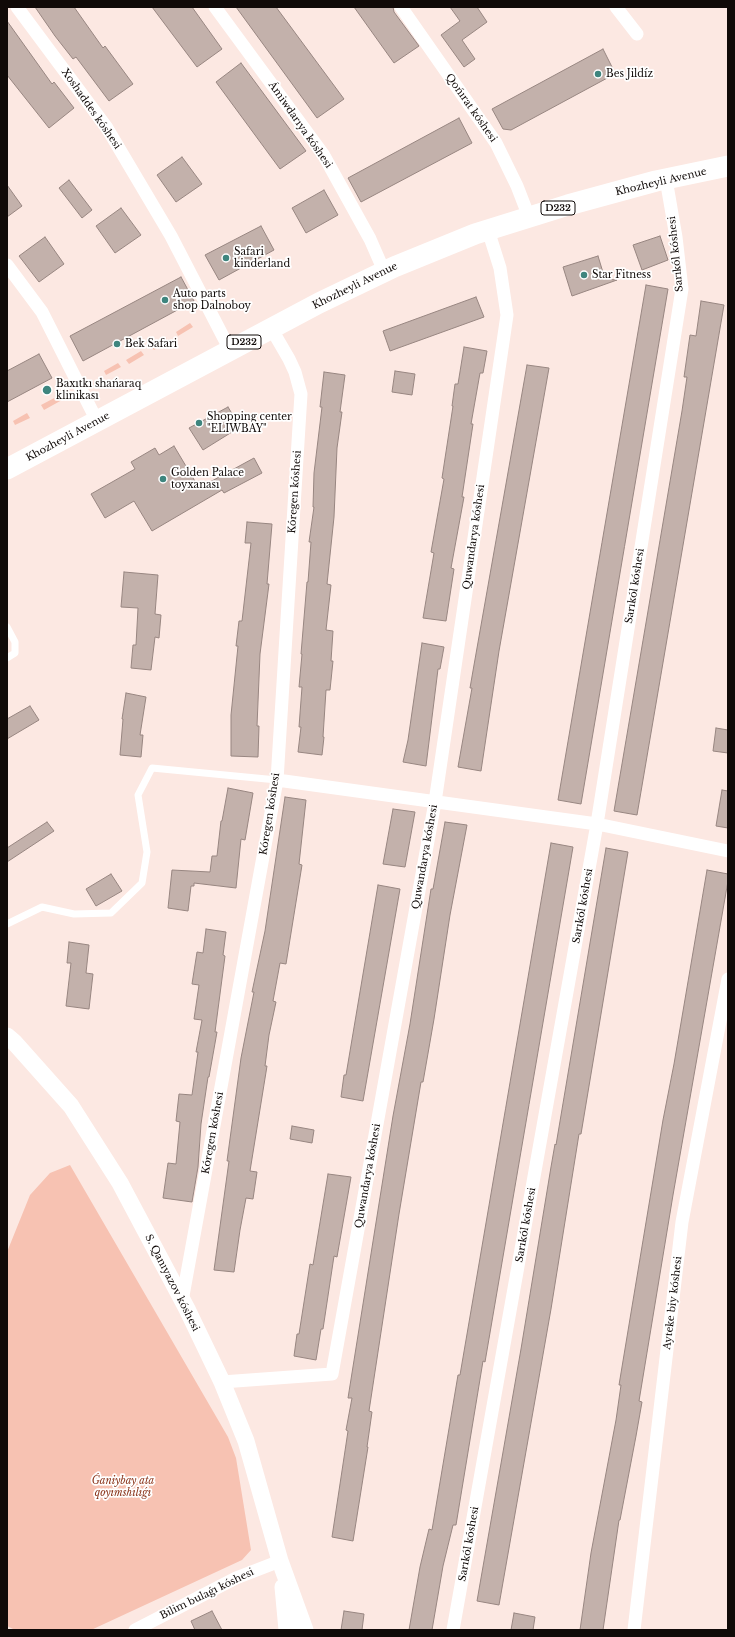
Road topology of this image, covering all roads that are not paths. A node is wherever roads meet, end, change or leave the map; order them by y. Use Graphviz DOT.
graph roads {
  1 [pos="17,7"];
  2 [pos="215,7"];
  3 [pos="401,7"];
  4 [pos="616,7"];
  5 [pos="637,34"];
  6 [pos="728,166"];
  7 [pos="666,179"];
  8 [pos="528,217"];
  9 [pos="488,230"];
  10 [pos="7,264"];
  11 [pos="384,271"];
  12 [pos="271,328"];
  13 [pos="230,350"];
  14 [pos="97,421"];
  15 [pos="7,469"];
  16 [pos="7,627"];
  17 [pos="7,658"];
  18 [pos="277,780"];
  19 [pos="434,802"];
  20 [pos="597,824"];
  21 [pos="728,851"];
  22 [pos="7,924"];
  23 [pos="728,979"];
  24 [pos="7,1036"];
  25 [pos="182,1301"];
  26 [pos="222,1382"];
  27 [pos="280,1561"];
  28 [pos="135,1630"];
  29 [pos="287,1630"];
  30 [pos="305,1630"];
  31 [pos="453,1630"];
  32 [pos="634,1630"];
  1 -- 13 [label="street, Xoshaddes kóshesi"];
  2 -- 11 [label="street, Ámiwdarıya kóshesi"];
  3 -- 8 [label="street, Qońırat kóshesi"];
  4 -- 5 [label="street"];
  6 -- 7 [label="main road, Khozheyli Avenue / D232"];
  7 -- 8 [label="main road, Khozheyli Avenue / D232"];
  7 -- 20 [label="street, Sarıkól kóshesi"];
  8 -- 9 [label="main road, Khozheyli Avenue / D232"];
  9 -- 11 [label="main road, Khozheyli Avenue / D232"];
  9 -- 19 [label="street, Quwandarya kóshesi"];
  10 -- 14 [label="street"];
  11 -- 12 [label="main road, Khozheyli Avenue / D232"];
  12 -- 13 [label="main road, Khozheyli Avenue / D232"];
  12 -- 18 [label="street, Kóregen kóshesi"];
  13 -- 14 [label="main road, Khozheyli Avenue / D232"];
  14 -- 15 [label="main road, Khozheyli Avenue / D232"];
  16 -- 17 [label="lane"];
  18 -- 19 [label="street"];
  18 -- 22 [label="lane"];
  18 -- 25 [label="street, Kóregen kóshesi"];
  19 -- 20 [label="street"];
  19 -- 26 [label="street, Quwandarya kóshesi"];
  20 -- 21 [label="street"];
  20 -- 31 [label="street, Sarıkól kóshesi"];
  23 -- 32 [label="street, Ayteke biy kóshesi"];
  24 -- 25 [label="street, S. Qanıyazov kóshesi"];
  25 -- 26 [label="street, S. Qanıyazov kóshesi"];
  26 -- 27 [label="street, S. Qanıyazov kóshesi"];
  27 -- 28 [label="street, Bilim bulaǵı kóshesi"];
  27 -- 29 [label="street, S. Qanıyazov kóshesi"];
  27 -- 30 [label="street, S. Qanıyazov kóshesi"];
}
